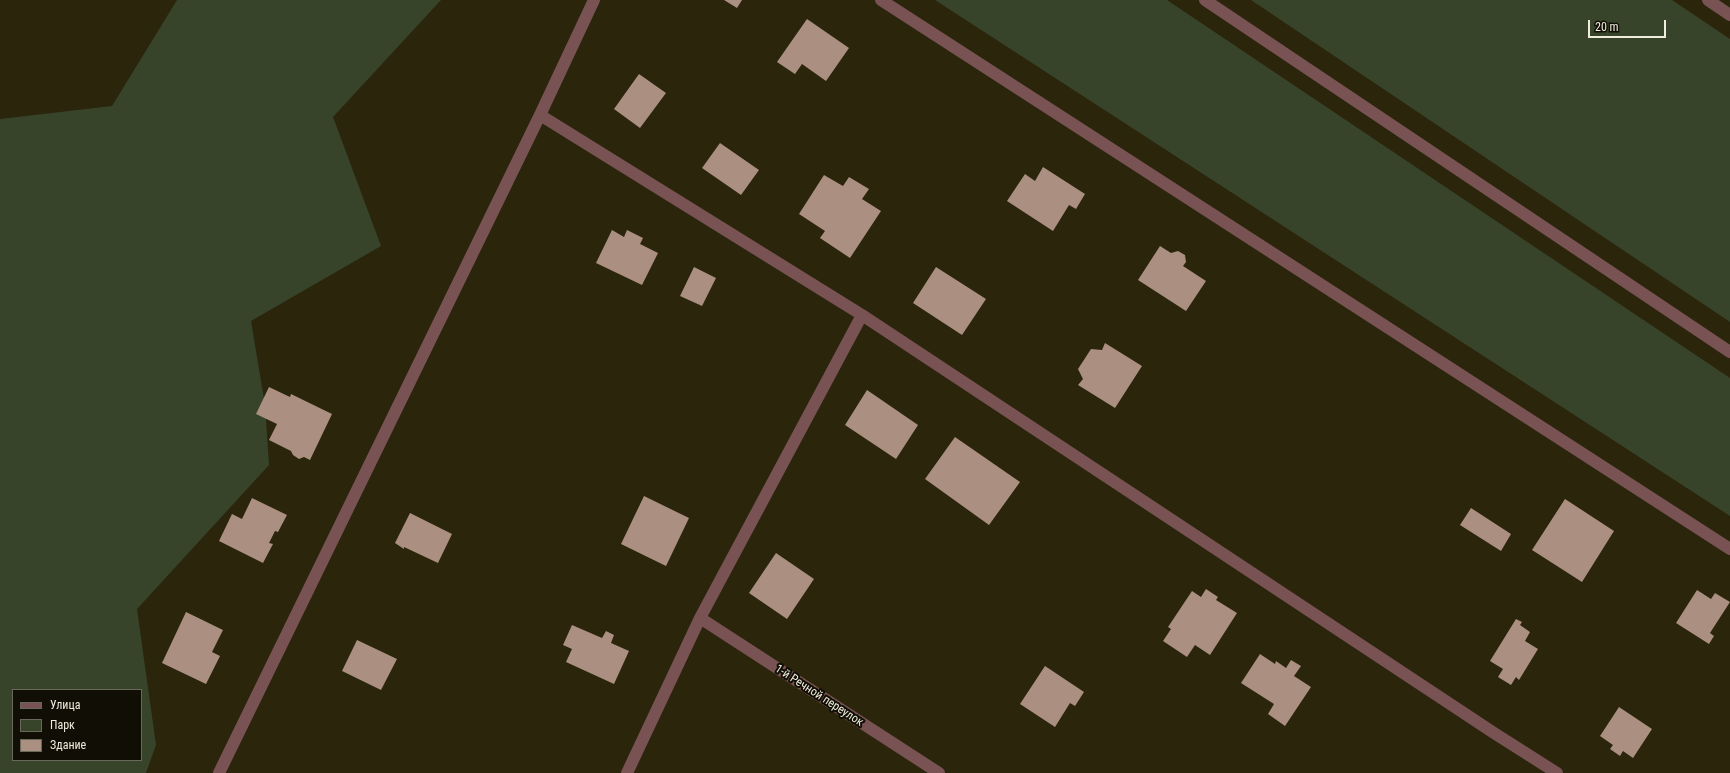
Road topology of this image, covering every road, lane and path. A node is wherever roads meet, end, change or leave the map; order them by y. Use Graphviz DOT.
graph roads {
  1 [pos="594,0"];
  2 [pos="881,0"];
  3 [pos="1205,0"];
  4 [pos="1708,0"];
  5 [pos="1730,15"];
  6 [pos="540,115"];
  7 [pos="862,315"];
  8 [pos="1730,352"];
  9 [pos="1730,549"];
  10 [pos="700,618"];
  11 [pos="219,773"];
  12 [pos="626,773"];
  13 [pos="938,773"];
  14 [pos="1557,773"];
  1 -- 6 [label="street"];
  2 -- 9 [label="street"];
  3 -- 8 [label="street"];
  4 -- 5 [label="street"];
  6 -- 7 [label="street"];
  6 -- 11 [label="street"];
  7 -- 10 [label="street"];
  7 -- 14 [label="street"];
  10 -- 12 [label="street"];
  10 -- 13 [label="street, 1-й Речной переулок"];
}
